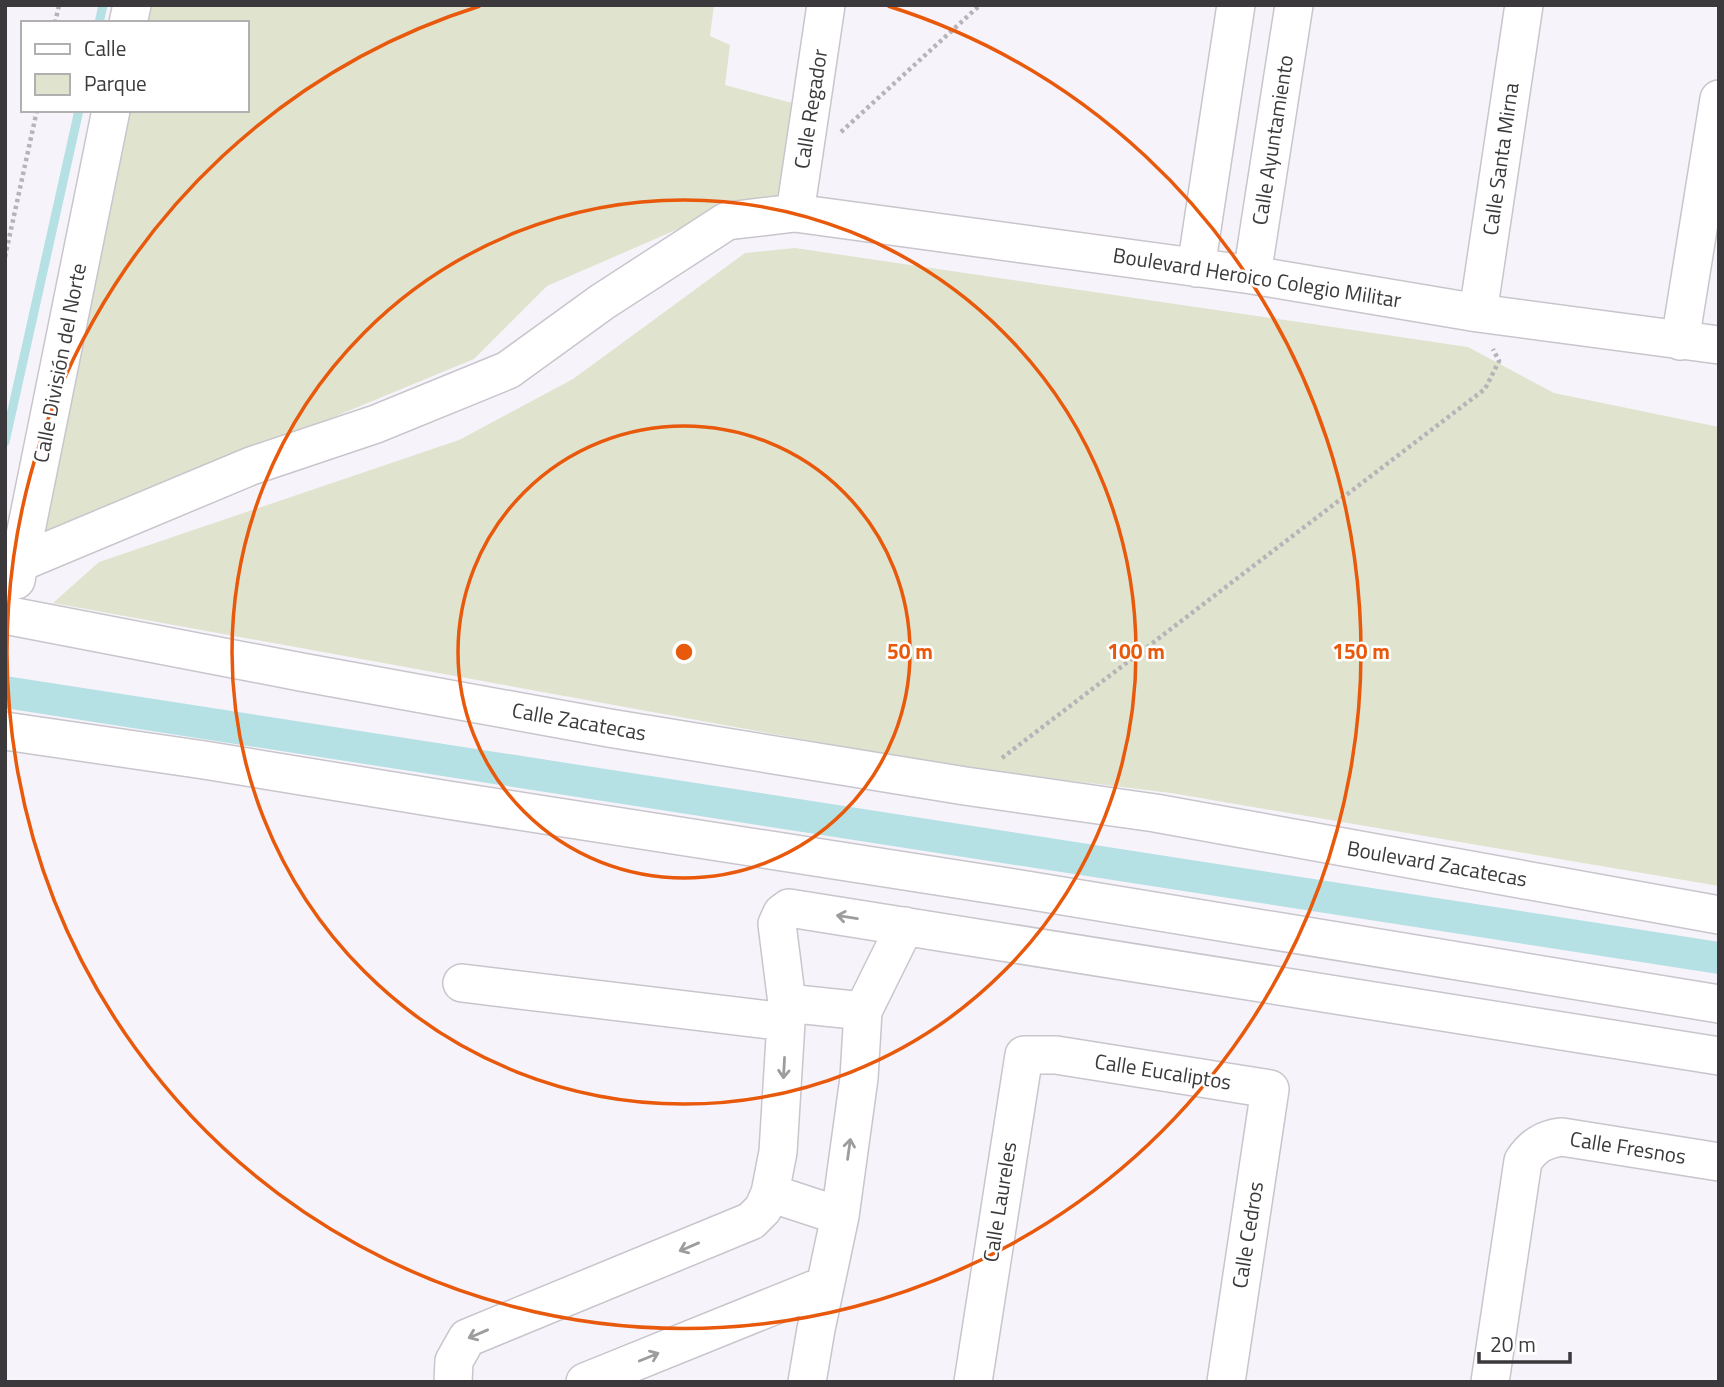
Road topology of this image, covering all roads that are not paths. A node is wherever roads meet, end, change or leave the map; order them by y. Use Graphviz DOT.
graph roads {
  1 [pos="827,5"];
  2 [pos="1236,5"];
  3 [pos="1294,5"];
  4 [pos="1524,5"];
  5 [pos="1719,99"];
  6 [pos="111,112"];
  7 [pos="795,213"];
  8 [pos="1196,268"];
  9 [pos="1252,275"];
  10 [pos="1478,313"];
  11 [pos="1680,341"];
  12 [pos="1719,345"];
  13 [pos="19,563"];
  14 [pos="7,615"];
  15 [pos="5,731"];
  16 [pos="1156,813"];
  17 [pos="1719,915"];
  18 [pos="905,926"];
  19 [pos="462,983"];
  20 [pos="1719,1004"];
  21 [pos="786,1012"];
  22 [pos="863,1012"];
  23 [pos="1056,1055"];
  24 [pos="1719,1056"];
  25 [pos="1270,1089"];
  26 [pos="1719,1162"];
  27 [pos="770,1193"];
  28 [pos="841,1216"];
  29 [pos="825,1285"];
  30 [pos="803,1380"];
  31 [pos="453,1382"];
  32 [pos="585,1382"];
  33 [pos="973,1382"];
  34 [pos="1226,1382"];
  35 [pos="1490,1382"];
  1 -- 7 [label="street, Calle Regador"];
  2 -- 8 [label="street"];
  3 -- 9 [label="street, Calle Ayuntamiento"];
  4 -- 10 [label="street, Calle Santa Mirna"];
  5 -- 11 [label="street"];
  6 -- 13 [label="street, Calle División del Norte"];
  7 -- 8 [label="street, Boulevard Heroico Colegio Militar"];
  7 -- 13 [label="street, Boulevard Heroico Colegio Militar"];
  8 -- 9 [label="street, Boulevard Heroico Colegio Militar"];
  9 -- 10 [label="street, Boulevard Heroico Colegio Militar"];
  10 -- 11 [label="street, Boulevard Heroico Colegio Militar"];
  11 -- 12 [label="street, Boulevard Heroico Colegio Militar"];
  13 -- 14 [label="street, Calle División del Norte"];
  14 -- 16 [label="street, Calle Zacatecas"];
  15 -- 20 [label="street"];
  16 -- 17 [label="street, Boulevard Zacatecas"];
  18 -- 21 [label="street, one-way"];
  18 -- 22 [label="street"];
  18 -- 24 [label="street"];
  19 -- 21 [label="street"];
  21 -- 22 [label="street"];
  21 -- 27 [label="street, one-way"];
  28 -- 22 [label="street, one-way"];
  23 -- 25 [label="street, Calle Eucaliptos"];
  23 -- 33 [label="street, Calle Laureles"];
  25 -- 34 [label="street, Calle Cedros"];
  26 -- 35 [label="street, Calle Fresnos"];
  27 -- 28 [label="street"];
  27 -- 31 [label="street, one-way"];
  28 -- 29 [label="street"];
  29 -- 30 [label="street"];
  32 -- 29 [label="street, one-way"];
}
